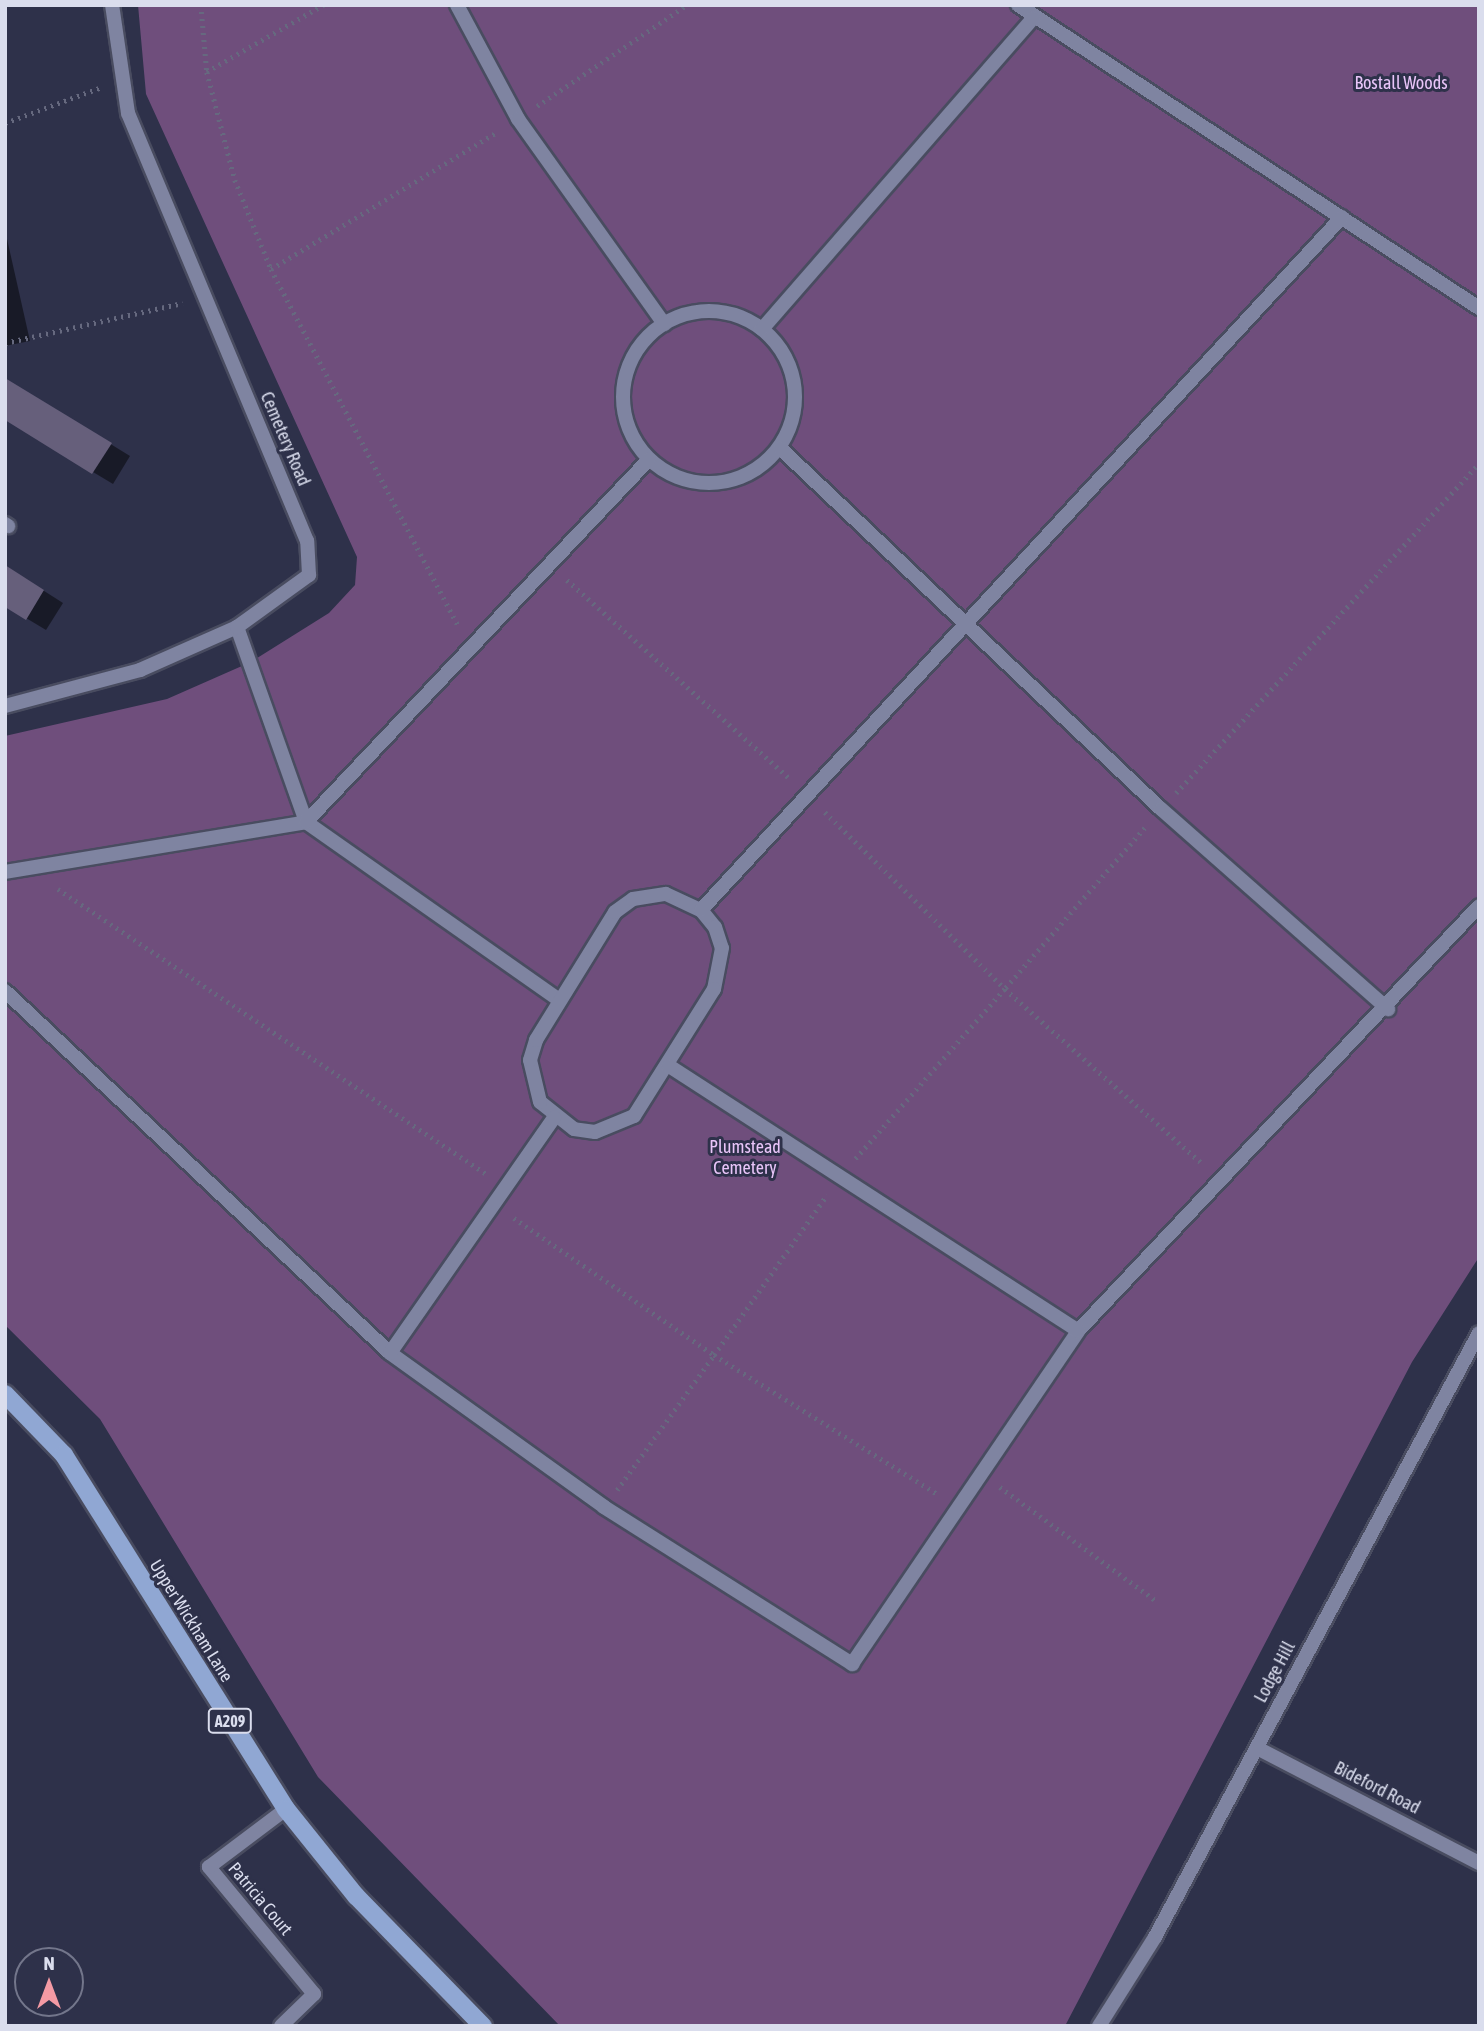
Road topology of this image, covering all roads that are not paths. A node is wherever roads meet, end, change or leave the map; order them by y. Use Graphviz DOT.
graph roads {
  1 [pos="112,5"];
  2 [pos="457,5"];
  3 [pos="1018,5"];
  4 [pos="1034,18"];
  5 [pos="1342,217"];
  6 [pos="1479,308"];
  7 [pos="664,324"];
  8 [pos="762,329"];
  9 [pos="780,448"];
  10 [pos="649,459"];
  11 [pos="967,625"];
  12 [pos="237,627"];
  13 [pos="5,706"];
  14 [pos="306,822"];
  15 [pos="5,872"];
  16 [pos="1479,906"];
  17 [pos="701,910"];
  18 [pos="5,991"];
  19 [pos="559,1000"];
  20 [pos="1388,1009"];
  21 [pos="669,1066"];
  22 [pos="555,1118"];
  23 [pos="1078,1331"];
  24 [pos="1479,1333"];
  25 [pos="390,1353"];
  26 [pos="5,1394"];
  27 [pos="1258,1748"];
  28 [pos="286,1809"];
  29 [pos="1479,1863"];
  30 [pos="281,2026"];
  31 [pos="484,2026"];
  32 [pos="1099,2026"];
  1 -- 12 [label="street, Cemetery Road"];
  2 -- 7 [label="street"];
  3 -- 4 [label="street"];
  4 -- 5 [label="street"];
  4 -- 8 [label="street"];
  5 -- 6 [label="street"];
  5 -- 11 [label="street"];
  7 -- 8 [label="street"];
  7 -- 10 [label="street"];
  8 -- 9 [label="street"];
  9 -- 10 [label="street"];
  9 -- 11 [label="street"];
  10 -- 14 [label="street"];
  11 -- 17 [label="street"];
  11 -- 20 [label="street"];
  12 -- 13 [label="street, Cemetery Road"];
  12 -- 14 [label="street"];
  14 -- 15 [label="street"];
  14 -- 19 [label="street"];
  16 -- 20 [label="street"];
  17 -- 19 [label="street"];
  17 -- 21 [label="street"];
  18 -- 25 [label="street"];
  19 -- 22 [label="street"];
  20 -- 23 [label="street"];
  21 -- 22 [label="street"];
  21 -- 23 [label="street"];
  22 -- 25 [label="street"];
  23 -- 25 [label="street"];
  24 -- 27 [label="street, Lodge Hill"];
  26 -- 28 [label="main road, Upper Wickham Lane / A209"];
  27 -- 29 [label="street, Bideford Road"];
  27 -- 32 [label="street, Lodge Hill"];
  28 -- 30 [label="street, Patricia Court"];
  28 -- 31 [label="main road, Upper Wickham Lane / A209"];
}
